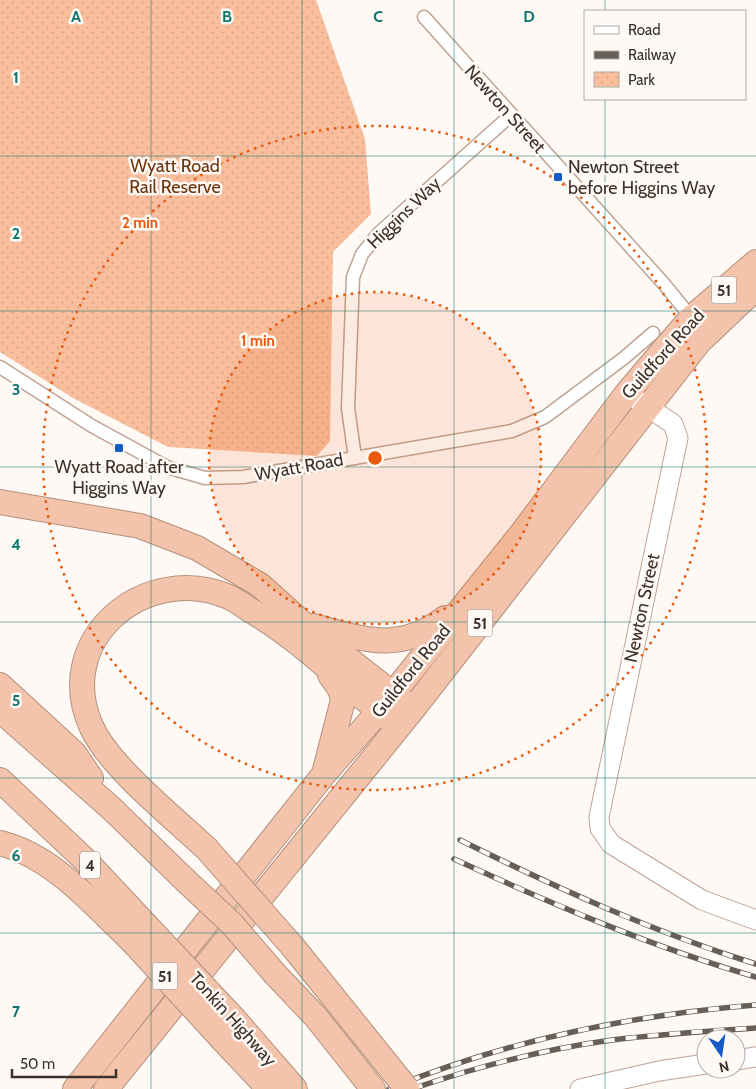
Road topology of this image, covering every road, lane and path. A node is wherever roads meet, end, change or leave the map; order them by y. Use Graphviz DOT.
graph roads {
  1 [pos="424,17"];
  2 [pos="511,116"];
  3 [pos="756,262"];
  4 [pos="756,288"];
  5 [pos="700,326"];
  6 [pos="653,333"];
  7 [pos="0,366"];
  8 [pos="627,393"];
  9 [pos="649,409"];
  10 [pos="355,458"];
  11 [pos="0,502"];
  12 [pos="467,601"];
  13 [pos="300,622"];
  14 [pos="322,664"];
  15 [pos="0,685"];
  16 [pos="386,702"];
  17 [pos="0,710"];
  18 [pos="406,718"];
  19 [pos="324,774"];
  20 [pos="0,780"];
  21 [pos="112,809"];
  22 [pos="0,843"];
  23 [pos="756,920"];
  24 [pos="139,933"];
  25 [pos="696,1065"];
  26 [pos="285,1087"];
  27 [pos="75,1089"];
  28 [pos="106,1089"];
  29 [pos="373,1089"];
  30 [pos="407,1089"];
  31 [pos="580,1089"];
  1 -- 2 [label="street, Newton Street"];
  2 -- 5 [label="street, Newton Street"];
  2 -- 10 [label="street, Higgins Way"];
  3 -- 5 [label="highway, Guildford Road / 51"];
  4 -- 5 [label="highway, Guildford Road / 51"];
  5 -- 8 [label="highway, Guildford Road / 51"];
  5 -- 9 [label="highway, Guildford Road / 51"];
  6 -- 10 [label="street, Wyatt Road"];
  7 -- 10 [label="street, Wyatt Road"];
  8 -- 9 [label="street, Newton Street"];
  8 -- 12 [label="highway, Guildford Road / 51"];
  9 -- 18 [label="highway, Guildford Road / 51"];
  9 -- 23 [label="street, Newton Street"];
  11 -- 13 [label="highway"];
  12 -- 13 [label="highway"];
  12 -- 16 [label="highway, Guildford Road / 51"];
  13 -- 16 [label="highway"];
  14 -- 16 [label="highway"];
  14 -- 19 [label="highway"];
  14 -- 30 [label="highway, bridge"];
  15 -- 21 [label="highway"];
  16 -- 18 [label="highway"];
  16 -- 19 [label="highway, Guildford Road / 51"];
  17 -- 21 [label="highway"];
  18 -- 28 [label="highway, Guildford Road / 51"];
  19 -- 27 [label="highway, Guildford Road / 51"];
  20 -- 24 [label="highway, Tonkin Highway / 4"];
  21 -- 29 [label="highway, bridge"];
  22 -- 24 [label="highway"];
  24 -- 26 [label="highway, Tonkin Highway / 4, bridge"];
  25 -- 31 [label="street"];
}
